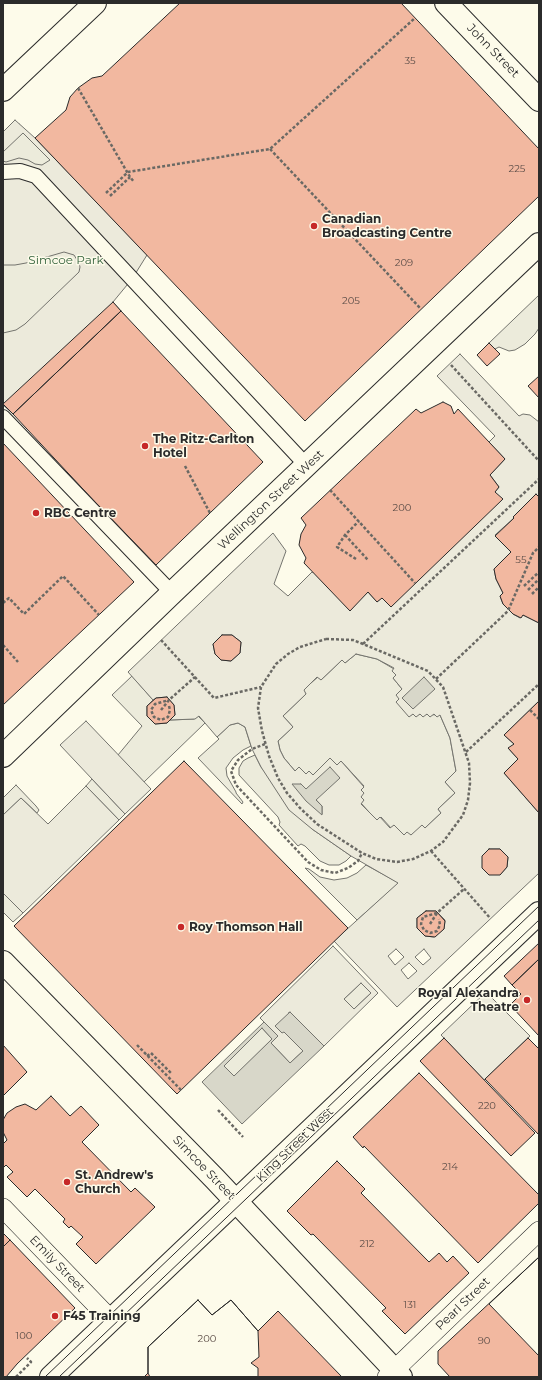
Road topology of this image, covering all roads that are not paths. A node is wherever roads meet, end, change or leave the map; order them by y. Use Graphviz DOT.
graph roads {
  1 [pos="95,3"];
  2 [pos="446,3"];
  3 [pos="3,90"];
  4 [pos="539,100"];
  5 [pos="3,172"];
  6 [pos="539,244"];
  7 [pos="3,416"];
  8 [pos="307,466"];
  9 [pos="172,593"];
  10 [pos="3,756"];
  11 [pos="539,913"];
  12 [pos="3,962"];
  13 [pos="236,1201"];
  14 [pos="3,1208"];
  15 [pos="539,1231"];
  16 [pos="111,1320"];
  17 [pos="394,1375"];
  18 [pos="51,1377"];
  1 -- 3 [label="main road"];
  2 -- 4 [label="main road, John Street"];
  5 -- 8 [label="street"];
  6 -- 8 [label="main road, Wellington Street West"];
  7 -- 9 [label="street"];
  8 -- 9 [label="main road, Wellington Street West"];
  9 -- 10 [label="main road, Wellington Street West"];
  11 -- 13 [label="main road, King Street West"];
  12 -- 13 [label="main road, Simcoe Street"];
  13 -- 16 [label="main road, King Street West"];
  13 -- 17 [label="main road, Simcoe Street"];
  14 -- 16 [label="street, Emily Street"];
  15 -- 17 [label="street, Pearl Street"];
  16 -- 18 [label="main road, King Street West"];
}
